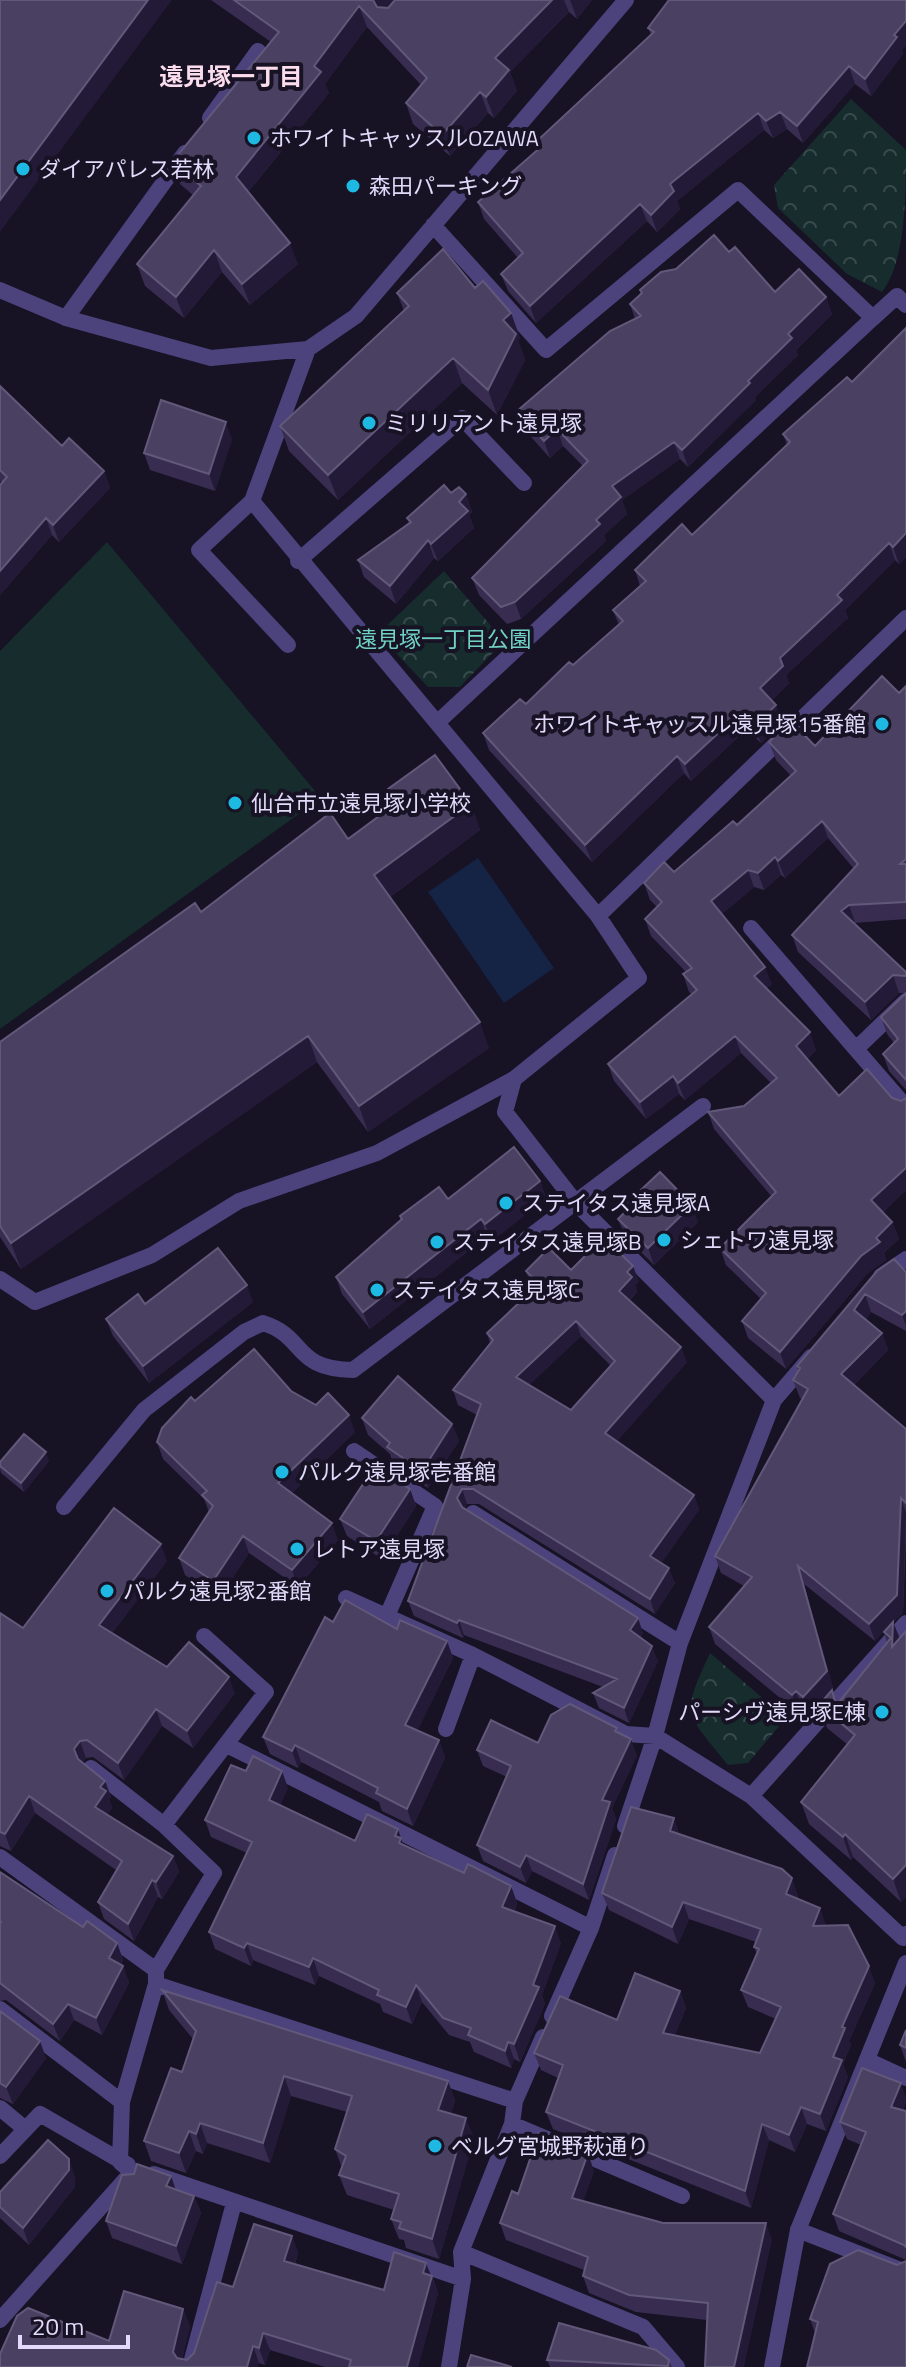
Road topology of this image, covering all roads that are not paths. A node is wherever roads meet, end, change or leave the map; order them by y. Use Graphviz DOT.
graph roads {
  1 [pos="626,0"];
  2 [pos="258,51"];
  3 [pos="433,225"];
  4 [pos="0,290"];
  5 [pos="906,305"];
  6 [pos="66,318"];
  7 [pos="873,318"];
  8 [pos="308,349"];
  9 [pos="524,483"];
  10 [pos="252,501"];
  11 [pos="298,561"];
  12 [pos="906,618"];
  13 [pos="288,645"];
  14 [pos="439,721"];
  15 [pos="598,916"];
  16 [pos="751,928"];
  17 [pos="906,1001"];
  18 [pos="856,1049"];
  19 [pos="514,1079"];
  20 [pos="703,1106"];
  21 [pos="906,1107"];
  22 [pos="576,1203"];
  23 [pos="906,1259"];
  24 [pos="0,1279"];
  25 [pos="866,1292"];
  26 [pos="825,1340"];
  27 [pos="774,1400"];
  28 [pos="354,1451"];
  29 [pos="64,1507"];
  30 [pos="473,1513"];
  31 [pos="346,1598"];
  32 [pos="387,1616"];
  33 [pos="906,1623"];
  34 [pos="204,1636"];
  35 [pos="680,1643"];
  36 [pos="473,1655"];
  37 [pos="446,1729"];
  38 [pos="655,1736"];
  39 [pos="227,1745"];
  40 [pos="91,1768"];
  41 [pos="751,1796"];
  42 [pos="164,1825"];
  43 [pos="0,1857"];
  44 [pos="591,1928"];
  45 [pos="904,1936"];
  46 [pos="906,1963"];
  47 [pos="156,1977"];
  48 [pos="0,2009"];
  49 [pos="867,2060"];
  50 [pos="906,2078"];
  51 [pos="515,2101"];
  52 [pos="122,2102"];
  53 [pos="0,2108"];
  54 [pos="512,2124"];
  55 [pos="24,2128"];
  56 [pos="0,2156"];
  57 [pos="120,2162"];
  58 [pos="682,2196"];
  59 [pos="234,2203"];
  60 [pos="798,2230"];
  61 [pos="461,2252"];
  62 [pos="906,2272"];
  63 [pos="463,2279"];
  64 [pos="0,2320"];
  65 [pos="190,2367"];
  66 [pos="449,2367"];
  67 [pos="677,2367"];
  68 [pos="772,2367"];
  1 -- 3 [label="street"];
  2 -- 6 [label="street"];
  3 -- 7 [label="street"];
  3 -- 8 [label="street"];
  4 -- 6 [label="street"];
  5 -- 7 [label="street"];
  6 -- 8 [label="street"];
  7 -- 14 [label="street"];
  8 -- 10 [label="street"];
  9 -- 11 [label="street"];
  10 -- 11 [label="street"];
  10 -- 13 [label="street"];
  11 -- 14 [label="street"];
  12 -- 15 [label="street"];
  14 -- 15 [label="street"];
  15 -- 19 [label="street"];
  16 -- 18 [label="street"];
  17 -- 18 [label="street"];
  18 -- 21 [label="street"];
  19 -- 22 [label="street"];
  19 -- 24 [label="street"];
  20 -- 22 [label="street"];
  22 -- 27 [label="street"];
  22 -- 29 [label="street"];
  23 -- 25 [label="street"];
  26 -- 27 [label="street"];
  27 -- 35 [label="street"];
  28 -- 32 [label="street"];
  30 -- 35 [label="street"];
  31 -- 32 [label="street"];
  32 -- 36 [label="street"];
  33 -- 41 [label="street"];
  34 -- 39 [label="street"];
  35 -- 38 [label="street"];
  36 -- 37 [label="street"];
  36 -- 38 [label="street"];
  38 -- 41 [label="street"];
  38 -- 44 [label="street"];
  39 -- 42 [label="street"];
  39 -- 44 [label="street"];
  40 -- 42 [label="street"];
  41 -- 45 [label="street"];
  42 -- 47 [label="street"];
  43 -- 47 [label="street"];
  44 -- 51 [label="street"];
  45 -- 46 [label="street"];
  46 -- 49 [label="street"];
  47 -- 51 [label="street"];
  47 -- 52 [label="street"];
  48 -- 52 [label="street"];
  49 -- 50 [label="street"];
  49 -- 60 [label="street"];
  51 -- 54 [label="street"];
  52 -- 57 [label="street"];
  53 -- 55 [label="street"];
  54 -- 58 [label="street"];
  54 -- 61 [label="street"];
  55 -- 56 [label="street"];
  55 -- 57 [label="street"];
  57 -- 59 [label="street"];
  57 -- 64 [label="street"];
  59 -- 63 [label="street"];
  59 -- 65 [label="street"];
  60 -- 62 [label="street"];
  60 -- 68 [label="street"];
  61 -- 63 [label="street"];
  61 -- 67 [label="street"];
  63 -- 66 [label="street"];
}
